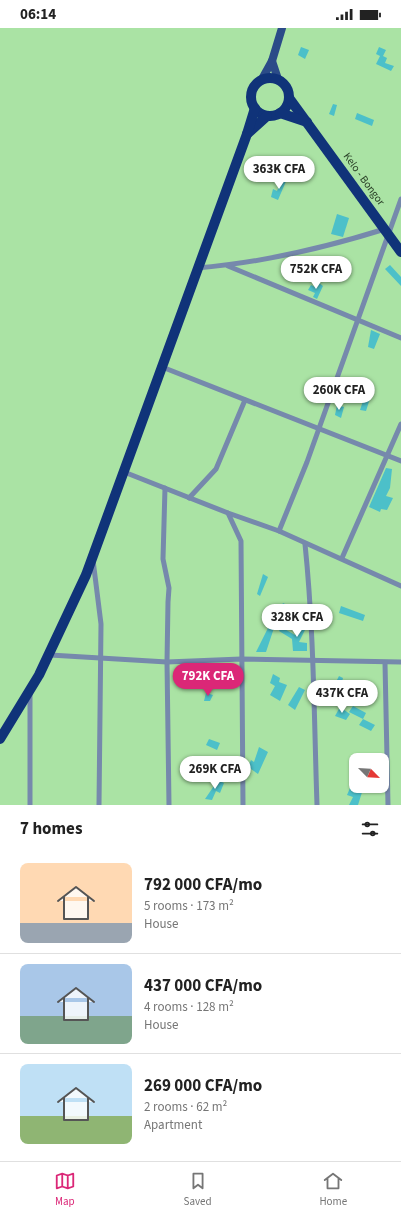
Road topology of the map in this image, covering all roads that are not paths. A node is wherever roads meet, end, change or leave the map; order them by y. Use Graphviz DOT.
graph roads {
  1 [pos="282,28"];
  2 [pos="272,61"];
  3 [pos="278,79"];
  4 [pos="262,80"];
  5 [pos="289,98"];
  6 [pos="255,108"];
  7 [pos="280,113"];
  8 [pos="267,116"];
  9 [pos="307,122"];
  10 [pos="247,134"];
  11 [pos="401,199"];
  12 [pos="387,231"];
  13 [pos="401,252"];
  14 [pos="227,265"];
  15 [pos="197,268"];
  16 [pos="358,319"];
  17 [pos="401,338"];
  18 [pos="162,367"];
  19 [pos="245,400"];
  20 [pos="401,424"];
  21 [pos="319,427"];
  22 [pos="386,455"];
  23 [pos="401,461"];
  24 [pos="124,472"];
  25 [pos="165,488"];
  26 [pos="189,498"];
  27 [pos="228,513"];
  28 [pos="280,531"];
  29 [pos="305,544"];
  30 [pos="93,557"];
  31 [pos="342,558"];
  32 [pos="401,586"];
  33 [pos="50,655"];
  34 [pos="101,659"];
  35 [pos="241,659"];
  36 [pos="314,660"];
  37 [pos="167,662"];
  38 [pos="401,662"];
  39 [pos="385,663"];
  40 [pos="30,694"];
  41 [pos="0,739"];
  42 [pos="30,805"];
  43 [pos="99,805"];
  44 [pos="169,805"];
  45 [pos="243,805"];
  46 [pos="317,805"];
  47 [pos="388,805"];
  1 -- 2 [label="main road"];
  2 -- 3 [label="main road"];
  2 -- 4 [label="main road"];
  3 -- 4 [label="highway"];
  3 -- 5 [label="highway"];
  4 -- 6 [label="highway"];
  5 -- 7 [label="highway"];
  5 -- 9 [label="highway, Kelo - Bongor"];
  6 -- 8 [label="highway"];
  6 -- 10 [label="highway"];
  7 -- 8 [label="highway"];
  7 -- 9 [label="highway"];
  8 -- 10 [label="highway"];
  9 -- 12 [label="highway, Kelo - Bongor"];
  10 -- 15 [label="highway"];
  11 -- 12 [label="street"];
  12 -- 13 [label="highway, Kelo - Bongor"];
  12 -- 14 [label="street"];
  12 -- 16 [label="street"];
  14 -- 15 [label="street"];
  14 -- 16 [label="street"];
  15 -- 18 [label="highway"];
  16 -- 17 [label="street"];
  16 -- 21 [label="street"];
  18 -- 19 [label="street"];
  18 -- 24 [label="highway"];
  19 -- 21 [label="street"];
  19 -- 26 [label="street"];
  20 -- 22 [label="street"];
  21 -- 22 [label="street"];
  21 -- 28 [label="street"];
  22 -- 23 [label="street"];
  22 -- 31 [label="street"];
  24 -- 25 [label="street"];
  24 -- 30 [label="highway"];
  25 -- 26 [label="street"];
  25 -- 37 [label="street"];
  26 -- 27 [label="street"];
  27 -- 28 [label="street"];
  27 -- 35 [label="street"];
  28 -- 29 [label="street"];
  29 -- 31 [label="street"];
  29 -- 36 [label="street"];
  30 -- 33 [label="highway"];
  30 -- 34 [label="street"];
  31 -- 32 [label="street"];
  33 -- 34 [label="street"];
  33 -- 40 [label="highway"];
  34 -- 37 [label="street"];
  34 -- 43 [label="street"];
  35 -- 36 [label="street"];
  35 -- 37 [label="street"];
  35 -- 45 [label="street"];
  36 -- 39 [label="street"];
  36 -- 46 [label="street"];
  37 -- 44 [label="street"];
  38 -- 39 [label="street"];
  39 -- 47 [label="street"];
  40 -- 41 [label="highway"];
  40 -- 42 [label="street"];
}
